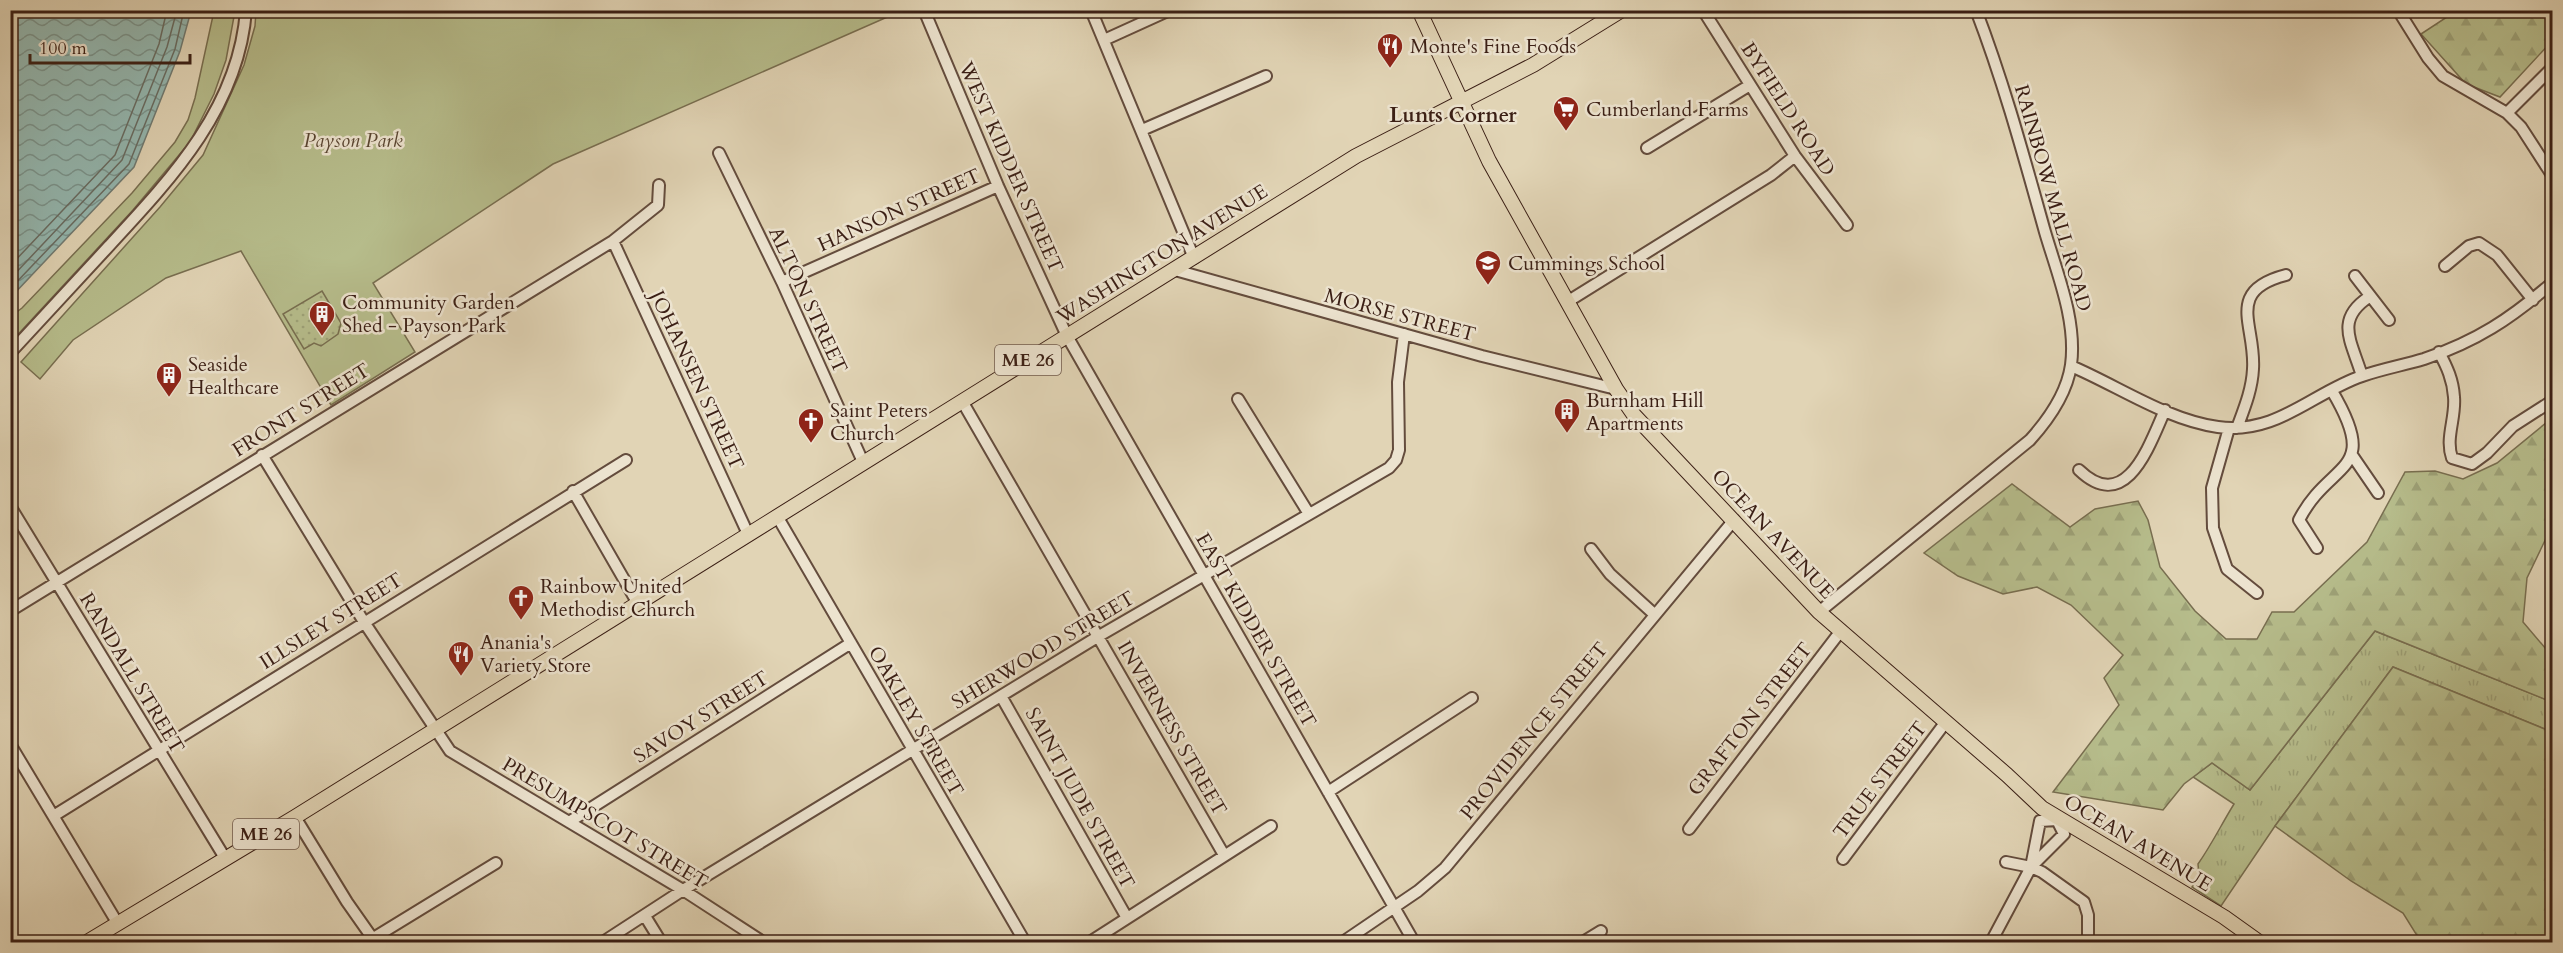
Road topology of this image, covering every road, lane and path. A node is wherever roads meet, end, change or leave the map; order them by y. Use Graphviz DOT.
graph roads {
  1 [pos="246,10"];
  2 [pos="924,10"];
  3 [pos="1091,10"];
  4 [pos="1170,10"];
  5 [pos="1419,10"];
  6 [pos="1622,10"];
  7 [pos="1703,10"];
  8 [pos="1976,10"];
  9 [pos="2398,10"];
  10 [pos="1104,40"];
  11 [pos="2553,68"];
  12 [pos="1266,76"];
  13 [pos="1750,86"];
  14 [pos="1460,104"];
  15 [pos="2506,113"];
  16 [pos="1142,130"];
  17 [pos="1647,148"];
  18 [pos="719,153"];
  19 [pos="1795,156"];
  20 [pos="2553,175"];
  21 [pos="659,185"];
  22 [pos="998,186"];
  23 [pos="1847,225"];
  24 [pos="613,241"];
  25 [pos="1194,258"];
  26 [pos="2445,266"];
  27 [pos="1175,270"];
  28 [pos="2286,275"];
  29 [pos="2355,276"];
  30 [pos="782,282"];
  31 [pos="2553,283"];
  32 [pos="2369,297"];
  33 [pos="2533,300"];
  34 [pos="1567,302"];
  35 [pos="2389,320"];
  36 [pos="1404,334"];
  37 [pos="1067,336"];
  38 [pos="2439,352"];
  39 [pos="10,353"];
  40 [pos="2071,366"];
  41 [pos="2362,376"];
  42 [pos="1616,389"];
  43 [pos="2332,391"];
  44 [pos="1238,399"];
  45 [pos="2553,400"];
  46 [pos="962,401"];
  47 [pos="2165,410"];
  48 [pos="2233,428"];
  49 [pos="262,455"];
  50 [pos="2352,455"];
  51 [pos="626,460"];
  52 [pos="863,462"];
  53 [pos="2079,470"];
  54 [pos="573,491"];
  55 [pos="2378,493"];
  56 [pos="10,506"];
  57 [pos="1309,514"];
  58 [pos="777,516"];
  59 [pos="1734,520"];
  60 [pos="748,534"];
  61 [pos="2317,548"];
  62 [pos="1591,549"];
  63 [pos="1204,576"];
  64 [pos="57,583"];
  65 [pos="2257,593"];
  66 [pos="638,602"];
  67 [pos="10,611"];
  68 [pos="1819,612"];
  69 [pos="1654,614"];
  70 [pos="364,622"];
  71 [pos="1840,632"];
  72 [pos="1099,636"];
  73 [pos="851,643"];
  74 [pos="1001,696"];
  75 [pos="1472,698"];
  76 [pos="1945,723"];
  77 [pos="434,729"];
  78 [pos="10,744"];
  79 [pos="158,750"];
  80 [pos="911,751"];
  81 [pos="1328,792"];
  82 [pos="55,815"];
  83 [pos="295,817"];
  84 [pos="2057,820"];
  85 [pos="569,822"];
  86 [pos="1271,826"];
  87 [pos="1689,829"];
  88 [pos="1224,855"];
  89 [pos="225,858"];
  90 [pos="1843,859"];
  91 [pos="2006,862"];
  92 [pos="496,863"];
  93 [pos="2031,867"];
  94 [pos="683,890"];
  95 [pos="1394,909"];
  96 [pos="645,916"];
  97 [pos="1127,918"];
  98 [pos="118,924"];
  99 [pos="1601,930"];
  100 [pos="370,940"];
  101 [pos="2253,941"];
  102 [pos="87,942"];
  103 [pos="603,942"];
  104 [pos="662,942"];
  105 [pos="763,942"];
  106 [pos="1025,942"];
  107 [pos="1090,942"];
  108 [pos="1343,942"];
  109 [pos="1414,942"];
  110 [pos="1583,942"];
  111 [pos="1991,942"];
  112 [pos="2088,942"];
  1 -- 39 [label="street"];
  2 -- 22 [label="street, WEST KIDDER STREET"];
  3 -- 10 [label="street"];
  4 -- 10 [label="street"];
  5 -- 14 [label="main road, OCEAN AVENUE"];
  6 -- 14 [label="main road, WASHINGTON AVENUE / ME 26"];
  7 -- 13 [label="street, BYFIELD ROAD"];
  8 -- 40 [label="street, RAINBOW MALL ROAD"];
  9 -- 15 [label="street"];
  10 -- 16 [label="street"];
  11 -- 15 [label="street"];
  12 -- 16 [label="street"];
  13 -- 17 [label="street"];
  13 -- 19 [label="street, BYFIELD ROAD"];
  14 -- 25 [label="main road, WASHINGTON AVENUE / ME 26"];
  14 -- 34 [label="main road, OCEAN AVENUE"];
  15 -- 20 [label="street"];
  16 -- 25 [label="street"];
  18 -- 30 [label="street, ALTON STREET"];
  19 -- 23 [label="street, BYFIELD ROAD"];
  19 -- 34 [label="street"];
  21 -- 24 [label="street, FRONT STREET"];
  22 -- 30 [label="street, HANSON STREET"];
  22 -- 37 [label="street, WEST KIDDER STREET"];
  24 -- 49 [label="street, FRONT STREET"];
  24 -- 60 [label="street, JOHANSEN STREET"];
  25 -- 27 [label="main road, WASHINGTON AVENUE / ME 26"];
  26 -- 33 [label="street"];
  27 -- 36 [label="street, MORSE STREET"];
  27 -- 37 [label="main road, WASHINGTON AVENUE / ME 26"];
  28 -- 48 [label="street"];
  29 -- 32 [label="street"];
  30 -- 52 [label="street, ALTON STREET"];
  31 -- 33 [label="street"];
  32 -- 35 [label="street"];
  32 -- 41 [label="street"];
  33 -- 38 [label="street"];
  34 -- 42 [label="main road, OCEAN AVENUE"];
  36 -- 42 [label="street, MORSE STREET"];
  36 -- 57 [label="street, SHERWOOD STREET"];
  37 -- 46 [label="main road, WASHINGTON AVENUE / ME 26"];
  37 -- 63 [label="street, EAST KIDDER STREET"];
  38 -- 41 [label="street"];
  38 -- 45 [label="street"];
  40 -- 47 [label="street"];
  40 -- 68 [label="street, RAINBOW MALL ROAD"];
  41 -- 43 [label="street"];
  42 -- 59 [label="main road, OCEAN AVENUE"];
  43 -- 48 [label="street"];
  43 -- 50 [label="street"];
  44 -- 57 [label="street"];
  46 -- 52 [label="main road, WASHINGTON AVENUE / ME 26"];
  46 -- 72 [label="street, INVERNESS STREET"];
  47 -- 48 [label="street"];
  47 -- 53 [label="street"];
  48 -- 65 [label="street"];
  49 -- 64 [label="street, FRONT STREET"];
  49 -- 70 [label="street, PRESUMPSCOT STREET"];
  50 -- 55 [label="street"];
  50 -- 61 [label="street"];
  51 -- 54 [label="street, ILLSLEY STREET"];
  52 -- 58 [label="main road, WASHINGTON AVENUE / ME 26"];
  54 -- 66 [label="street"];
  54 -- 70 [label="street, ILLSLEY STREET"];
  56 -- 64 [label="street, RANDALL STREET"];
  57 -- 63 [label="street, SHERWOOD STREET"];
  58 -- 60 [label="main road, WASHINGTON AVENUE / ME 26"];
  58 -- 73 [label="street, OAKLEY STREET"];
  59 -- 68 [label="main road, OCEAN AVENUE"];
  59 -- 69 [label="street, PROVIDENCE STREET"];
  60 -- 66 [label="main road, WASHINGTON AVENUE / ME 26"];
  62 -- 69 [label="street"];
  63 -- 72 [label="street, SHERWOOD STREET"];
  63 -- 81 [label="street, EAST KIDDER STREET"];
  64 -- 67 [label="street, FRONT STREET"];
  64 -- 79 [label="street, RANDALL STREET"];
  66 -- 77 [label="main road, WASHINGTON AVENUE / ME 26"];
  68 -- 71 [label="main road, OCEAN AVENUE"];
  69 -- 95 [label="street, PROVIDENCE STREET"];
  70 -- 77 [label="street, PRESUMPSCOT STREET"];
  70 -- 79 [label="street, ILLSLEY STREET"];
  71 -- 76 [label="main road, OCEAN AVENUE"];
  71 -- 87 [label="street, GRAFTON STREET"];
  72 -- 74 [label="street, SHERWOOD STREET"];
  72 -- 88 [label="street, INVERNESS STREET"];
  73 -- 80 [label="street, OAKLEY STREET"];
  73 -- 85 [label="street, SAVOY STREET"];
  74 -- 80 [label="street, SHERWOOD STREET"];
  74 -- 97 [label="street, SAINT JUDE STREET"];
  75 -- 81 [label="street"];
  76 -- 84 [label="main road, OCEAN AVENUE"];
  76 -- 90 [label="street, TRUE STREET"];
  77 -- 83 [label="main road, WASHINGTON AVENUE / ME 26"];
  77 -- 85 [label="street, PRESUMPSCOT STREET"];
  78 -- 82 [label="street"];
  79 -- 82 [label="street, ILLSLEY STREET"];
  79 -- 89 [label="street, RANDALL STREET"];
  80 -- 94 [label="street, SHERWOOD STREET"];
  80 -- 106 [label="street, OAKLEY STREET"];
  81 -- 95 [label="street, EAST KIDDER STREET"];
  82 -- 98 [label="street"];
  83 -- 89 [label="main road, WASHINGTON AVENUE / ME 26"];
  83 -- 100 [label="street"];
  84 -- 93 [label="street"];
  84 -- 93 [label="street"];
  84 -- 101 [label="main road, OCEAN AVENUE"];
  85 -- 94 [label="street, PRESUMPSCOT STREET"];
  86 -- 88 [label="street"];
  88 -- 97 [label="street"];
  89 -- 98 [label="main road, WASHINGTON AVENUE / ME 26"];
  91 -- 93 [label="street"];
  92 -- 100 [label="street"];
  93 -- 111 [label="street"];
  93 -- 112 [label="street"];
  94 -- 96 [label="street, SHERWOOD STREET"];
  94 -- 105 [label="street, PRESUMPSCOT STREET"];
  95 -- 108 [label="street, PROVIDENCE STREET"];
  95 -- 109 [label="street, EAST KIDDER STREET"];
  96 -- 103 [label="street, SHERWOOD STREET"];
  96 -- 104 [label="street"];
  97 -- 107 [label="street"];
  98 -- 102 [label="main road, WASHINGTON AVENUE / ME 26"];
  99 -- 110 [label="street"];
}
